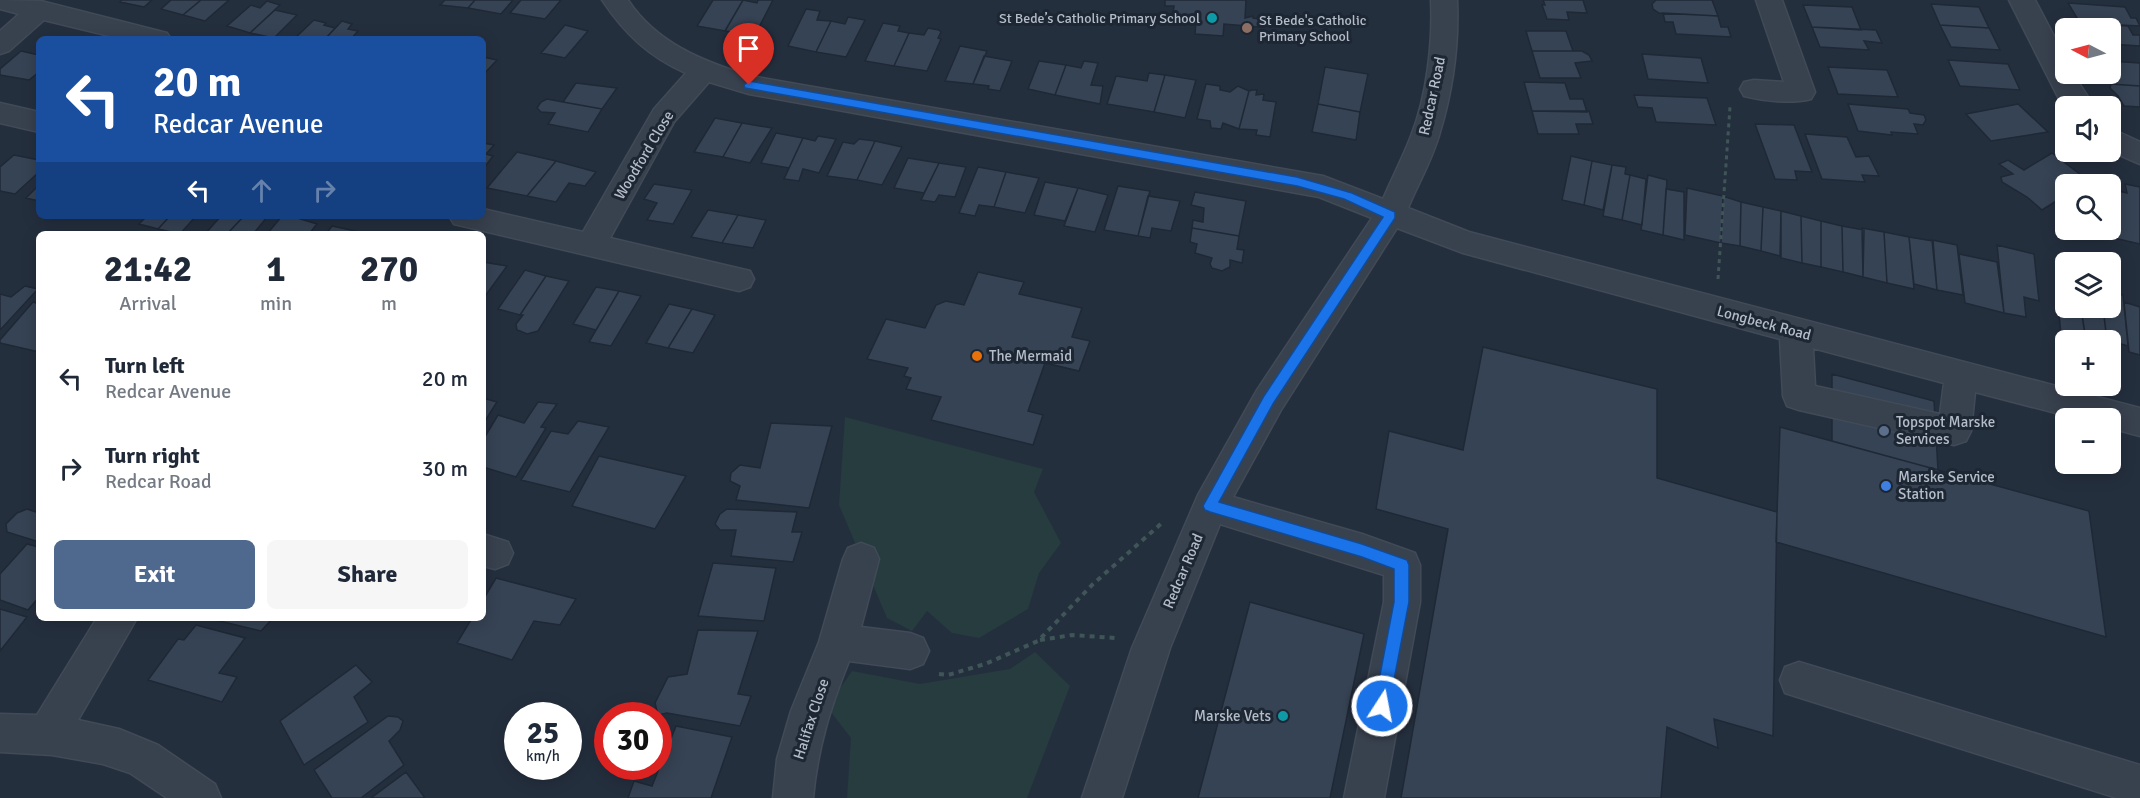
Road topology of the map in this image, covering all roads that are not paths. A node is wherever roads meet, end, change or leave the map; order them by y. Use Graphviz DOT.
graph roads {
  1 [pos="615,0"];
  2 [pos="1444,0"];
  3 [pos="1769,0"];
  4 [pos="2022,0"];
  5 [pos="0,1"];
  6 [pos="41,9"];
  7 [pos="146,36"];
  8 [pos="0,45"];
  9 [pos="703,71"];
  10 [pos="1754,89"];
  11 [pos="2072,96"];
  12 [pos="0,113"];
  13 [pos="36,121"];
  14 [pos="2121,144"];
  15 [pos="2140,154"];
  16 [pos="1390,215"];
  17 [pos="478,219"];
  18 [pos="591,244"];
  19 [pos="739,279"];
  20 [pos="1796,332"];
  21 [pos="1961,376"];
  22 [pos="2140,422"];
  23 [pos="1210,506"];
  24 [pos="861,559"];
  25 [pos="116,621"];
  26 [pos="838,642"];
  27 [pos="910,651"];
  28 [pos="1799,680"];
  29 [pos="0,733"];
  30 [pos="48,734"];
  31 [pos="2118,786"];
  32 [pos="201,798"];
  33 [pos="793,798"];
  34 [pos="1102,798"];
  35 [pos="1365,798"];
  1 -- 9 [label="street, Longbeck Road"];
  2 -- 16 [label="street, Redcar Road"];
  3 -- 10 [label="street"];
  4 -- 11 [label="street"];
  5 -- 6 [label="street"];
  6 -- 7 [label="street"];
  6 -- 8 [label="street"];
  9 -- 16 [label="street, Longbeck Road"];
  9 -- 18 [label="street, Woodford Close"];
  12 -- 13 [label="street"];
  14 -- 15 [label="street"];
  16 -- 20 [label="street, Longbeck Road"];
  16 -- 23 [label="street, Redcar Road"];
  17 -- 18 [label="street"];
  18 -- 19 [label="street"];
  20 -- 21 [label="street, Longbeck Road"];
  20 -- 21 [label="street"];
  21 -- 22 [label="street, Longbeck Road"];
  23 -- 34 [label="street, Redcar Road"];
  23 -- 35 [label="street"];
  24 -- 26 [label="street, Halifax Close"];
  25 -- 30 [label="street"];
  26 -- 27 [label="street"];
  26 -- 33 [label="street, Halifax Close"];
  28 -- 31 [label="street"];
  29 -- 30 [label="street"];
  30 -- 32 [label="street"];
}
